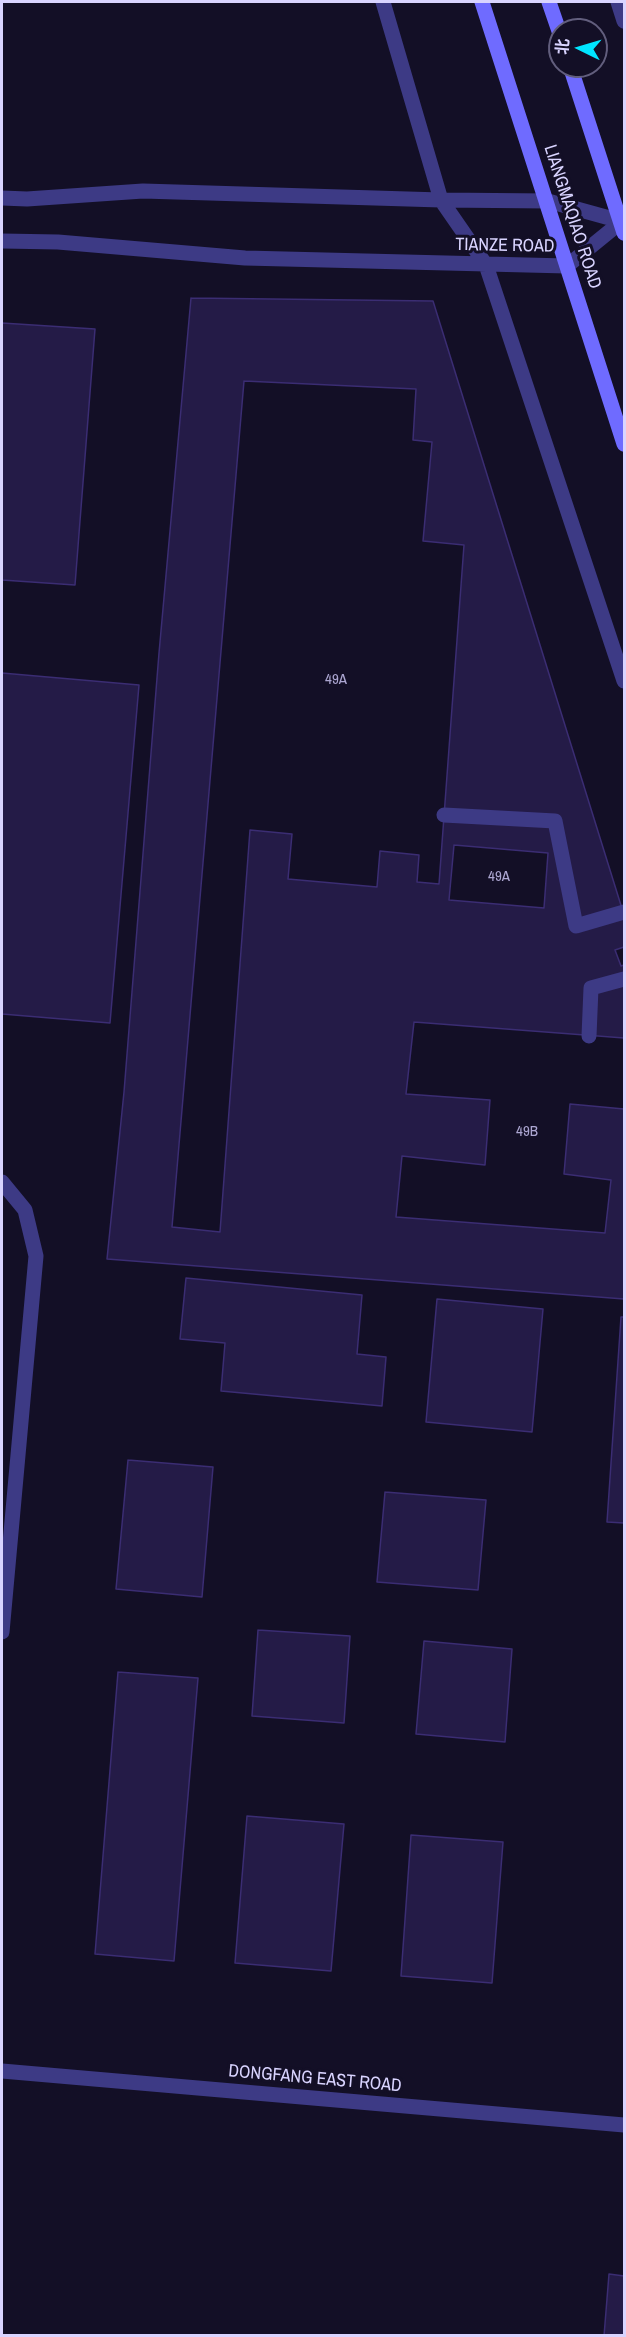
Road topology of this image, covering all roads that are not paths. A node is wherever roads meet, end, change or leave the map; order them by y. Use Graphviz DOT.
graph roads {
  1 [pos="383,2"];
  2 [pos="482,2"];
  3 [pos="549,2"];
  4 [pos="618,2"];
  5 [pos="554,18"];
  6 [pos="624,21"];
  7 [pos="574,78"];
  8 [pos="2,198"];
  9 [pos="441,200"];
  10 [pos="548,201"];
  11 [pos="623,225"];
  12 [pos="2,241"];
  13 [pos="486,265"];
  14 [pos="567,266"];
  15 [pos="624,444"];
  16 [pos="624,681"];
  17 [pos="444,815"];
  18 [pos="624,912"];
  19 [pos="624,979"];
  20 [pos="589,1036"];
  21 [pos="2,1182"];
  22 [pos="2,1632"];
  23 [pos="2,2071"];
  24 [pos="624,2125"];
  1 -- 9 [label="street"];
  2 -- 10 [label="main road, LIANGMAQIAO ROAD"];
  3 -- 5 [label="main road"];
  4 -- 6 [label="street"];
  7 -- 11 [label="main road"];
  8 -- 9 [label="street"];
  9 -- 10 [label="street"];
  9 -- 13 [label="street"];
  10 -- 11 [label="street"];
  10 -- 14 [label="main road, LIANGMAQIAO ROAD"];
  11 -- 14 [label="street, TIANZE ROAD"];
  12 -- 13 [label="street, TIANZE ROAD"];
  13 -- 14 [label="street, TIANZE ROAD"];
  13 -- 16 [label="street"];
  14 -- 15 [label="main road, LIANGMAQIAO ROAD"];
  17 -- 18 [label="street"];
  19 -- 20 [label="street"];
  21 -- 22 [label="street"];
  23 -- 24 [label="street, DONGFANG EAST ROAD"];
}
